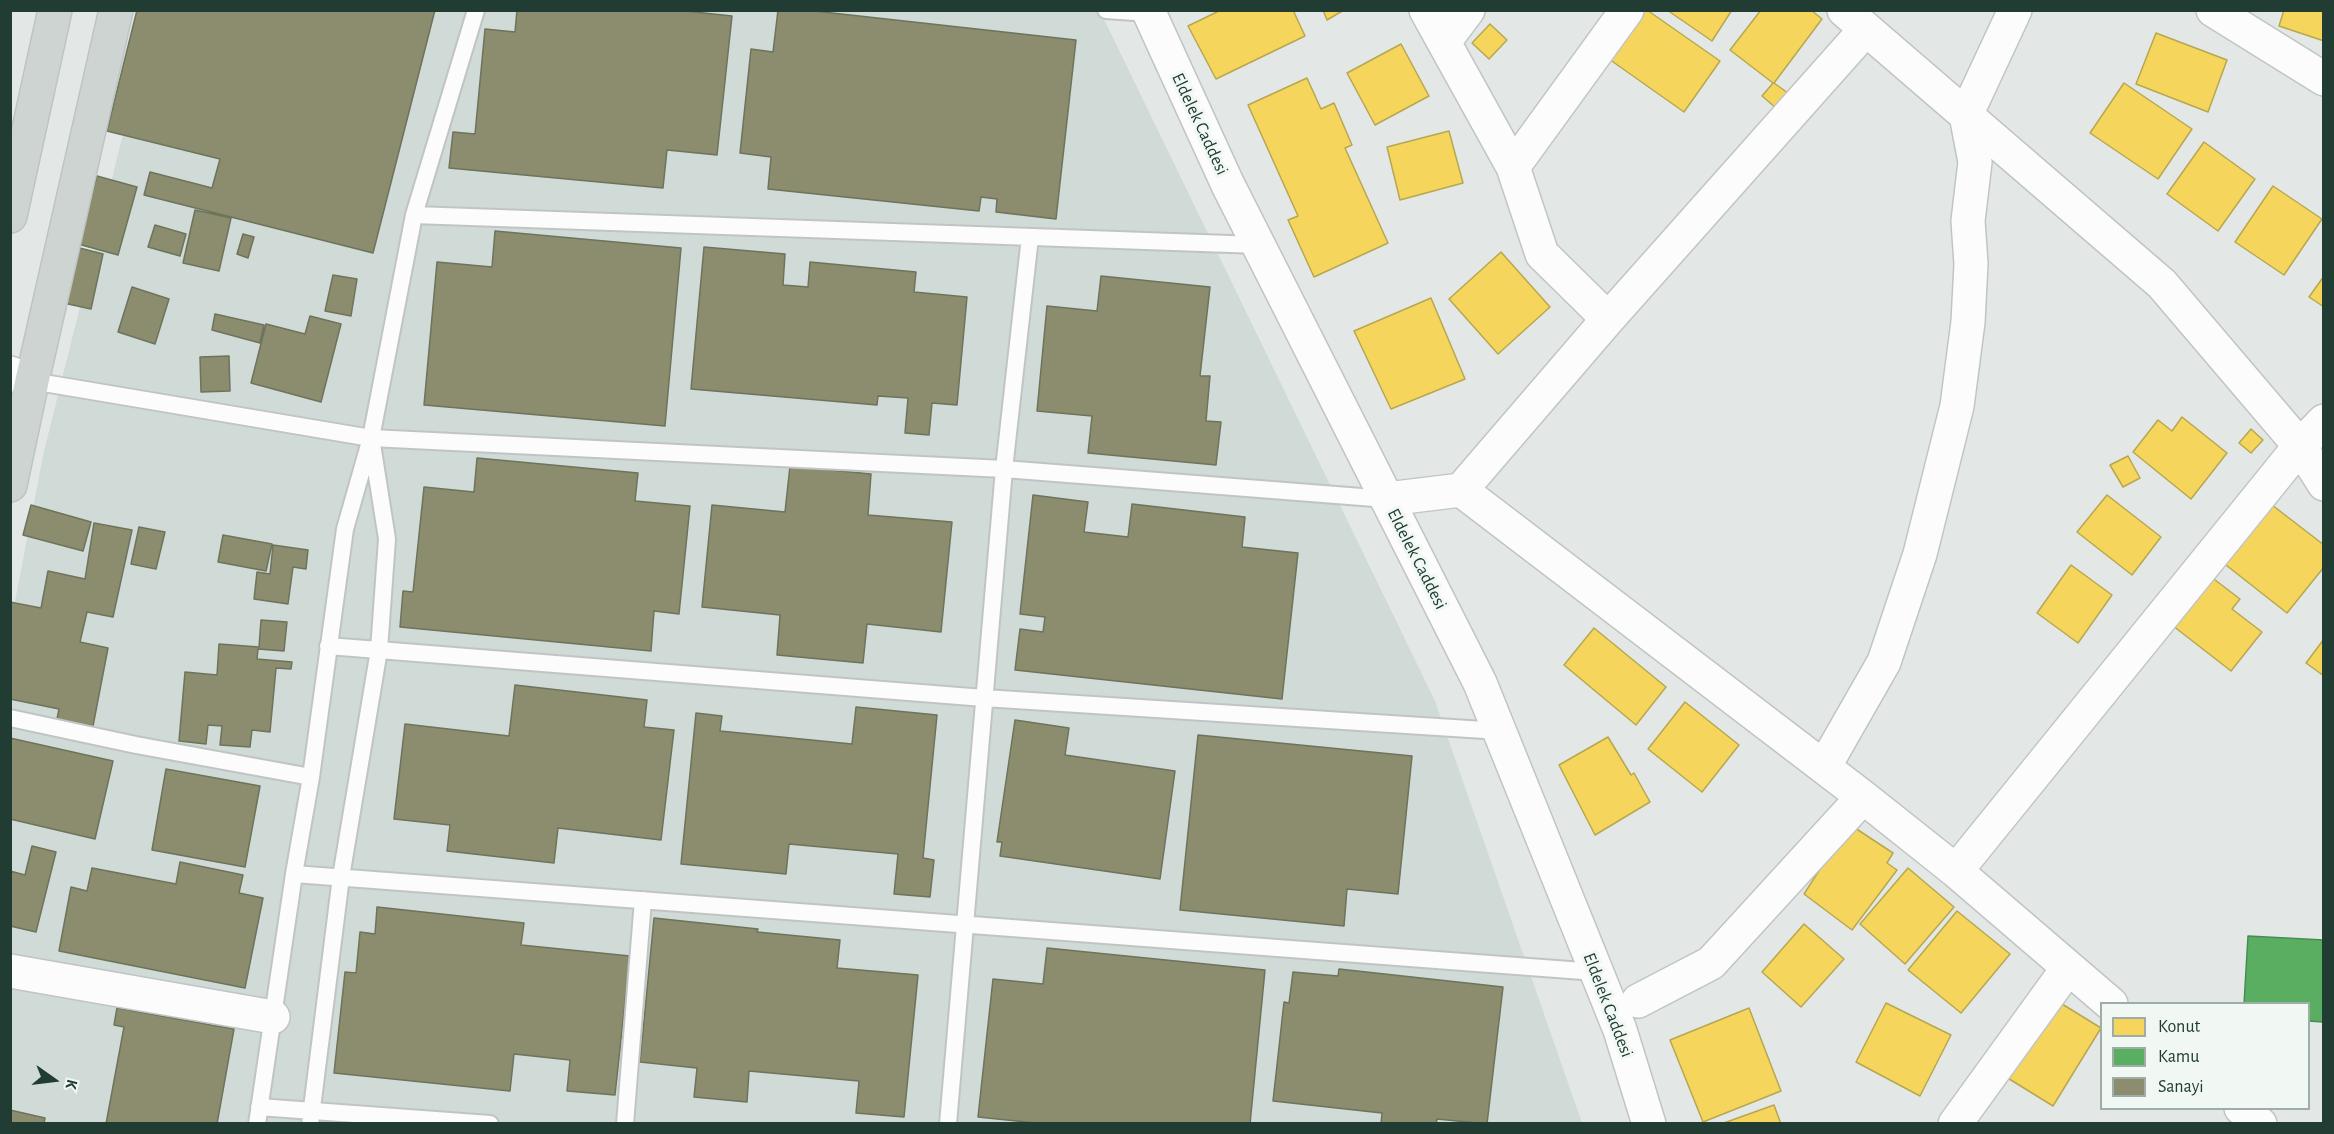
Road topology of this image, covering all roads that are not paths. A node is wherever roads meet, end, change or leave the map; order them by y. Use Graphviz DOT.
graph roads {
  1 [pos="55,10"];
  2 [pos="116,10"];
  3 [pos="476,10"];
  4 [pos="1106,10"];
  5 [pos="1426,10"];
  6 [pos="1468,10"];
  7 [pos="1627,10"];
  8 [pos="2015,10"];
  9 [pos="2213,10"];
  10 [pos="1148,12"];
  11 [pos="1855,20"];
  12 [pos="1444,42"];
  13 [pos="2324,79"];
  14 [pos="22,113"];
  15 [pos="1966,115"];
  16 [pos="1513,167"];
  17 [pos="414,215"];
  18 [pos="10,216"];
  19 [pos="1030,237"];
  20 [pos="1258,245"];
  21 [pos="1608,319"];
  22 [pos="21,377"];
  23 [pos="2324,421"];
  24 [pos="371,438"];
  25 [pos="2300,446"];
  26 [pos="1004,469"];
  27 [pos="2324,484"];
  28 [pos="10,485"];
  29 [pos="1461,490"];
  30 [pos="1387,499"];
  31 [pos="328,646"];
  32 [pos="379,650"];
  33 [pos="984,698"];
  34 [pos="10,718"];
  35 [pos="1500,731"];
  36 [pos="1824,767"];
  37 [pos="311,777"];
  38 [pos="1863,797"];
  39 [pos="1956,871"];
  40 [pos="294,874"];
  41 [pos="341,877"];
  42 [pos="643,900"];
  43 [pos="965,923"];
  44 [pos="2068,968"];
  45 [pos="10,971"];
  46 [pos="1596,972"];
  47 [pos="1638,1001"];
  48 [pos="2109,1002"];
  49 [pos="273,1017"];
  50 [pos="2243,1110"];
  51 [pos="258,1115"];
  52 [pos="311,1117"];
  53 [pos="490,1124"];
  54 [pos="625,1124"];
  55 [pos="948,1124"];
  56 [pos="1649,1124"];
  57 [pos="1955,1124"];
  58 [pos="2260,1124"];
  1 -- 14 [label="main road"];
  2 -- 22 [label="main road"];
  3 -- 17 [label="lane"];
  4 -- 10 [label="lane"];
  5 -- 12 [label="street"];
  6 -- 12 [label="street"];
  7 -- 16 [label="street"];
  8 -- 15 [label="street"];
  9 -- 13 [label="street"];
  10 -- 20 [label="street, Eldelek Caddesi"];
  11 -- 15 [label="street"];
  11 -- 21 [label="street"];
  12 -- 16 [label="street"];
  14 -- 18 [label="main road"];
  15 -- 25 [label="street"];
  15 -- 36 [label="street"];
  16 -- 21 [label="street"];
  17 -- 19 [label="lane"];
  17 -- 24 [label="lane"];
  19 -- 20 [label="lane"];
  19 -- 26 [label="lane"];
  20 -- 30 [label="street, Eldelek Caddesi"];
  21 -- 29 [label="street"];
  22 -- 24 [label="lane"];
  22 -- 28 [label="main road"];
  23 -- 25 [label="street"];
  24 -- 26 [label="lane"];
  24 -- 31 [label="lane"];
  24 -- 32 [label="lane"];
  25 -- 27 [label="street"];
  25 -- 39 [label="street"];
  26 -- 30 [label="lane"];
  26 -- 33 [label="lane"];
  29 -- 30 [label="street"];
  29 -- 36 [label="street"];
  30 -- 35 [label="street, Eldelek Caddesi"];
  31 -- 32 [label="lane"];
  31 -- 37 [label="lane"];
  32 -- 33 [label="lane"];
  32 -- 41 [label="lane"];
  33 -- 35 [label="lane"];
  33 -- 43 [label="lane"];
  34 -- 37 [label="lane"];
  35 -- 46 [label="street, Eldelek Caddesi"];
  36 -- 38 [label="street"];
  37 -- 40 [label="lane"];
  38 -- 39 [label="street"];
  38 -- 47 [label="street"];
  39 -- 44 [label="street"];
  40 -- 41 [label="lane"];
  40 -- 49 [label="lane"];
  41 -- 42 [label="lane"];
  41 -- 52 [label="lane"];
  42 -- 43 [label="lane"];
  42 -- 54 [label="lane"];
  43 -- 46 [label="lane"];
  43 -- 55 [label="lane"];
  44 -- 48 [label="street"];
  44 -- 57 [label="street"];
  45 -- 49 [label="street"];
  46 -- 56 [label="street, Eldelek Caddesi"];
  49 -- 51 [label="lane"];
  50 -- 58 [label="street"];
  51 -- 52 [label="lane"];
  52 -- 53 [label="lane"];
}
